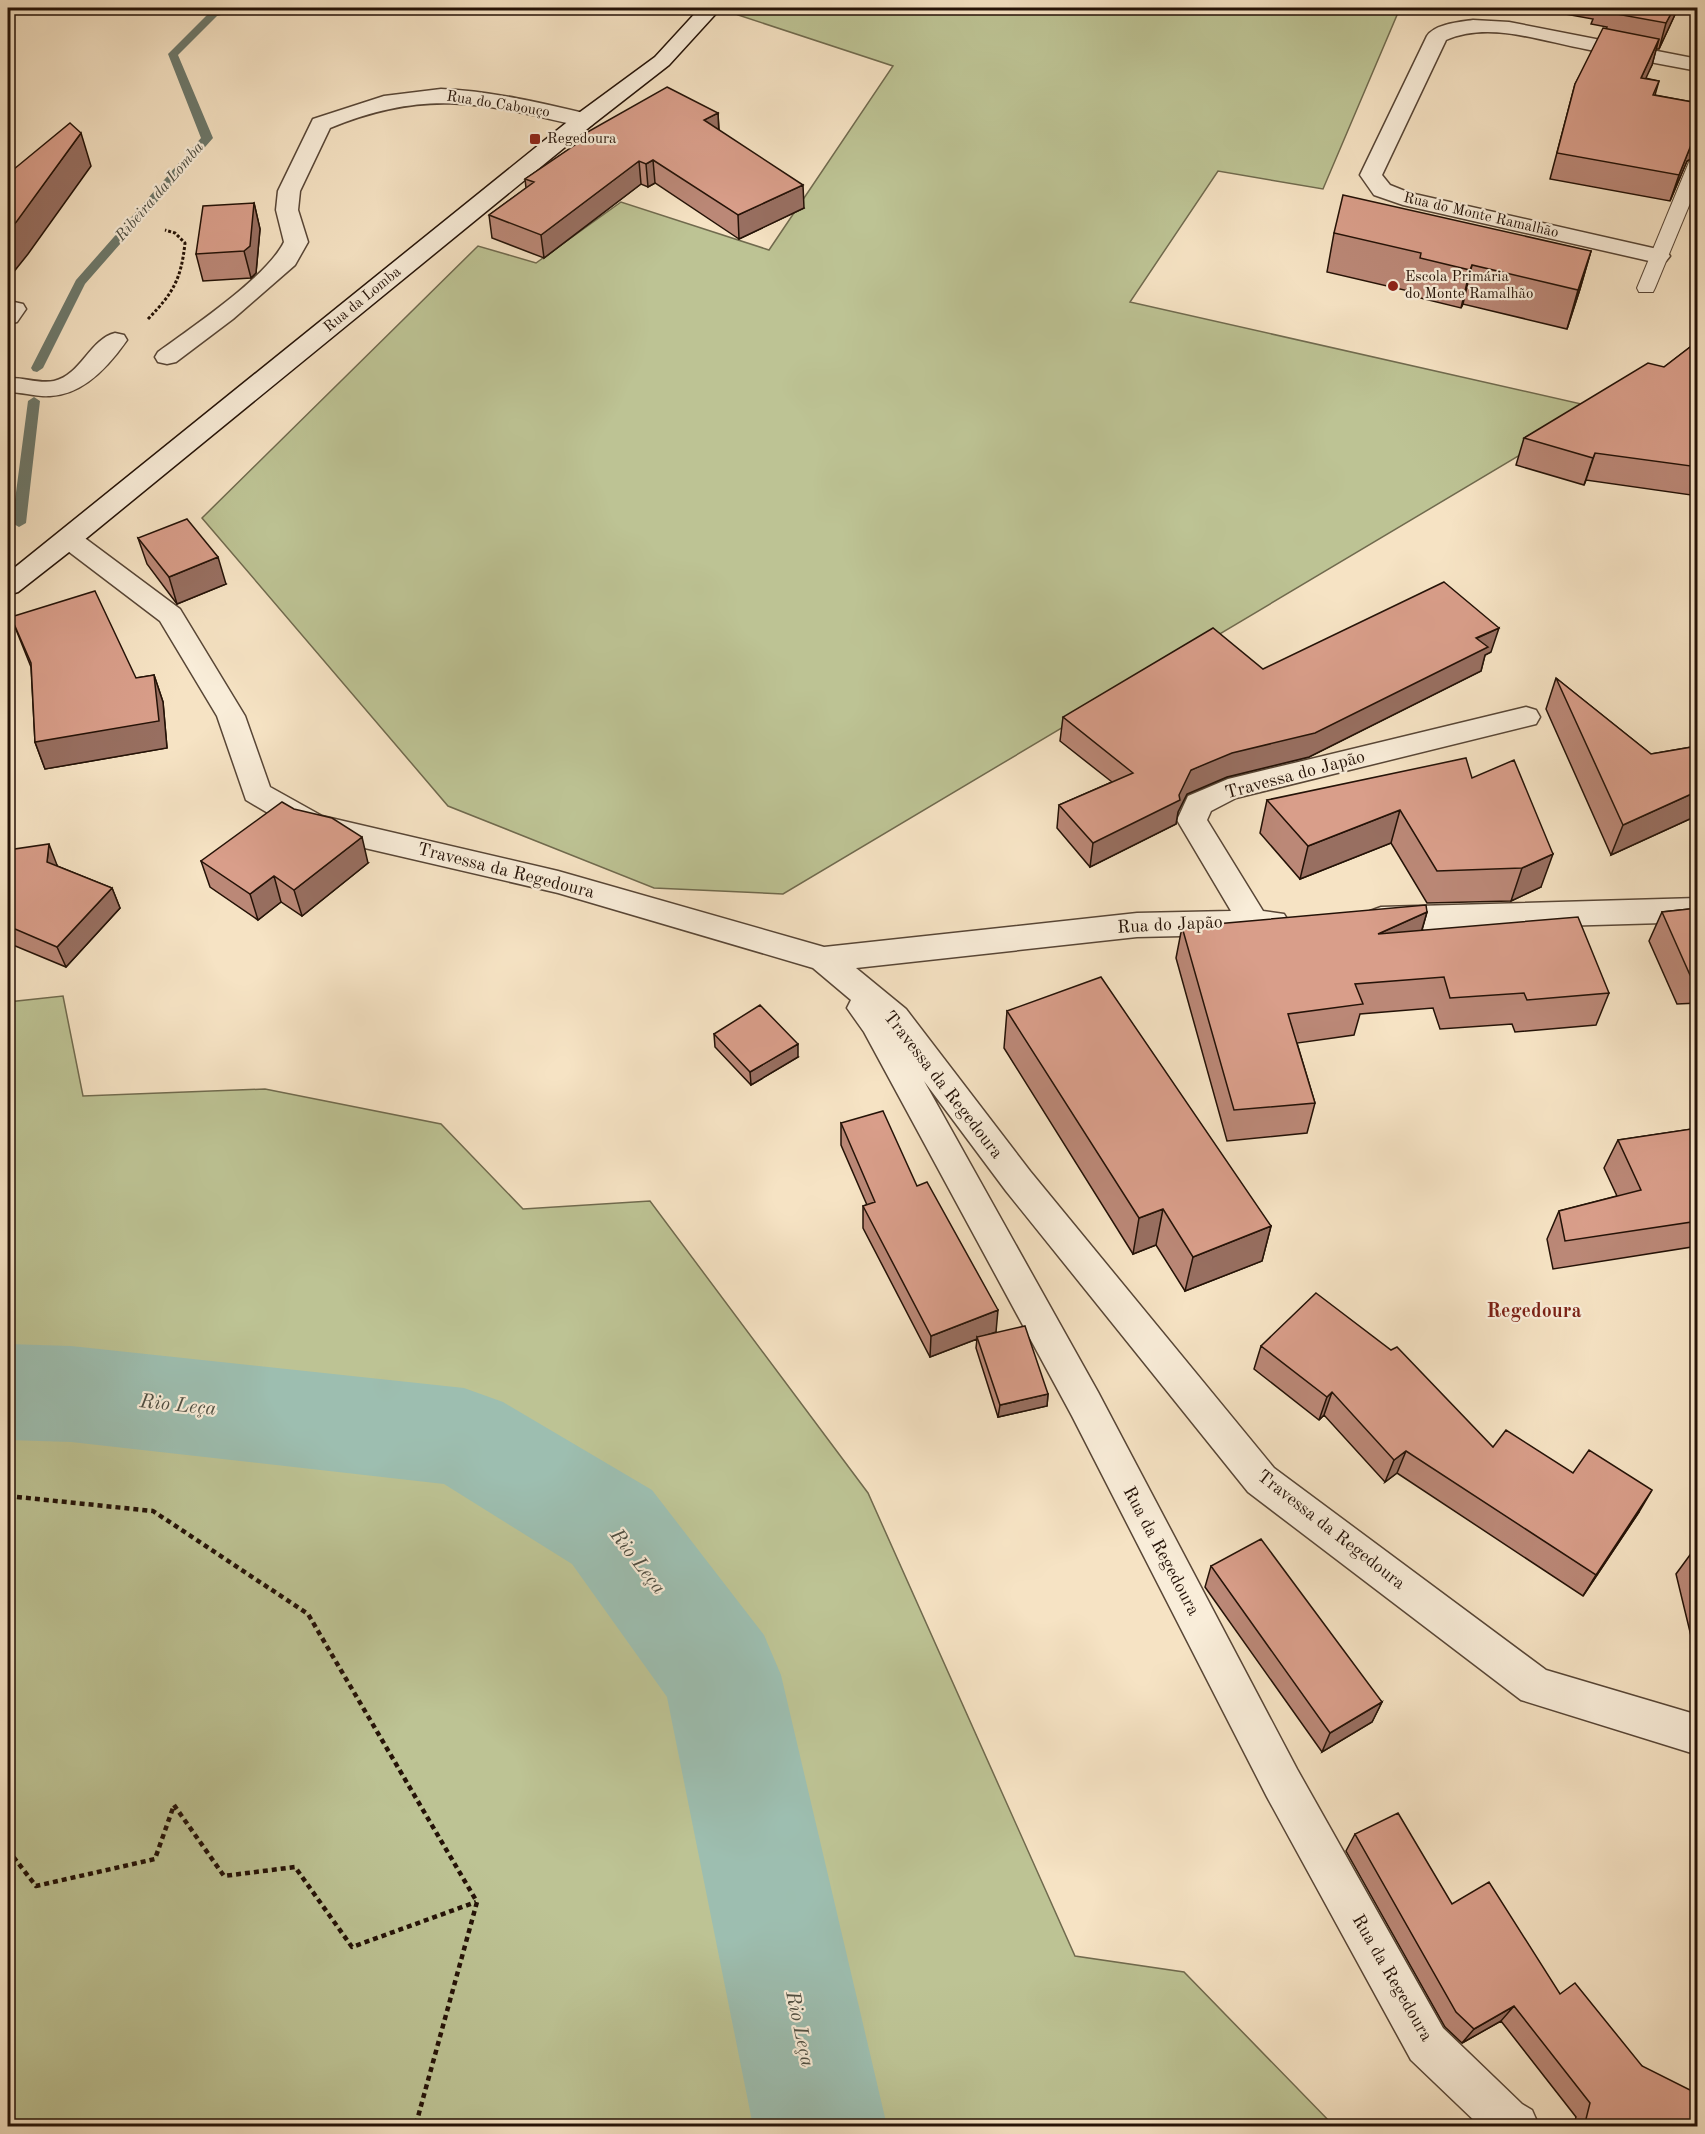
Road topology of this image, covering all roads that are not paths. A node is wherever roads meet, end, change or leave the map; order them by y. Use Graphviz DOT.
graph roads {
  1 [pos="711,8"];
  2 [pos="1698,65"];
  3 [pos="584,120"];
  4 [pos="1698,162"];
  5 [pos="1658,256"];
  6 [pos="1646,288"];
  7 [pos="115,340"];
  8 [pos="167,357"];
  9 [pos="8,384"];
  10 [pos="69,539"];
  11 [pos="8,586"];
  12 [pos="1526,717"];
  13 [pos="1698,910"];
  14 [pos="1350,919"];
  15 [pos="1302,921"];
  16 [pos="1254,922"];
  17 [pos="824,959"];
  18 [pos="1698,1735"];
  19 [pos="1516,2127"];
  1 -- 3 [label="street, Rua da Lomba"];
  2 -- 5 [label="street, Rua do Monte Ramalhão"];
  3 -- 8 [label="street, Rua do Cabouço"];
  3 -- 10 [label="street, Rua da Lomba"];
  4 -- 5 [label="lane"];
  5 -- 6 [label="lane"];
  7 -- 9 [label="street"];
  10 -- 11 [label="street, Rua da Lomba"];
  10 -- 17 [label="street, Travessa da Regedoura"];
  12 -- 16 [label="street, Travessa do Japão"];
  13 -- 14 [label="street"];
  15 -- 16 [label="street, Rua do Japão"];
  16 -- 17 [label="street, Rua do Japão"];
  17 -- 18 [label="street, Travessa da Regedoura"];
  17 -- 19 [label="street, Rua da Regedoura"];
}
